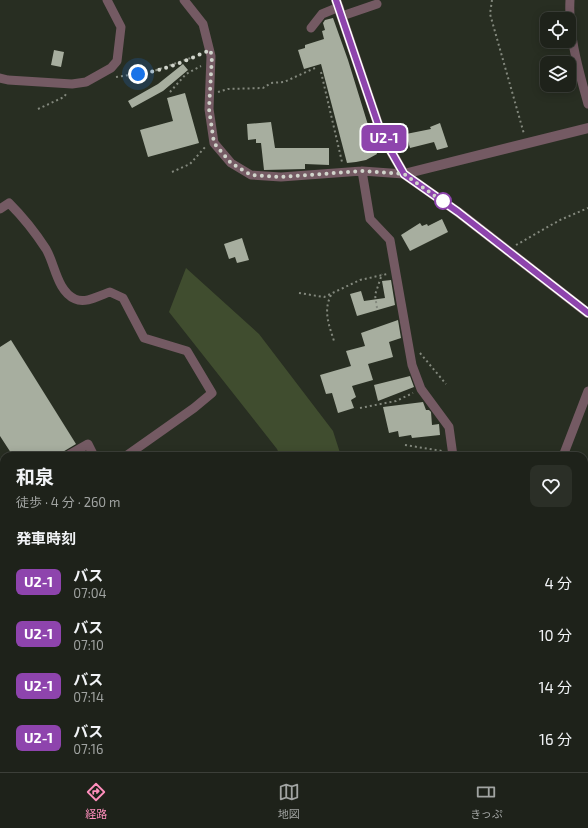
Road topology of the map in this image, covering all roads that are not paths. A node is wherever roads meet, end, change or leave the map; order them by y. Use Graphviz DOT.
graph roads {
  1 [pos="107,0"];
  2 [pos="184,0"];
  3 [pos="570,0"];
  4 [pos="377,4"];
  5 [pos="339,8"];
  6 [pos="311,28"];
  7 [pos="0,78"];
  8 [pos="588,104"];
  9 [pos="588,128"];
  10 [pos="362,171"];
  11 [pos="404,174"];
  12 [pos="0,209"];
  13 [pos="588,313"];
  14 [pos="588,391"];
  15 [pos="74,452"];
  16 [pos="92,452"];
  17 [pos="132,452"];
  18 [pos="453,452"];
  19 [pos="565,452"];
  1 -- 7 [label="street"];
  2 -- 10 [label="street"];
  3 -- 8 [label="street"];
  4 -- 5 [label="street"];
  5 -- 6 [label="street"];
  5 -- 11 [label="street"];
  9 -- 11 [label="street"];
  10 -- 11 [label="street"];
  10 -- 18 [label="street"];
  11 -- 13 [label="street"];
  12 -- 17 [label="street"];
  14 -- 19 [label="street"];
  15 -- 16 [label="street"];
}
